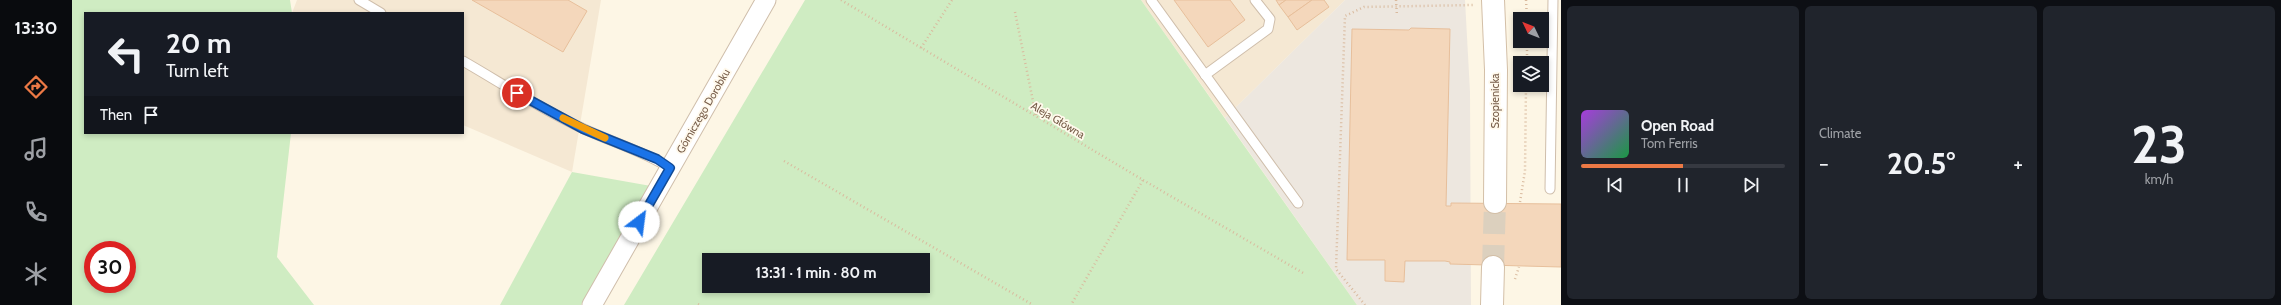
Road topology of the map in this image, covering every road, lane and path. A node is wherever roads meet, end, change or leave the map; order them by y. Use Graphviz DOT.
graph roads {
  1 [pos="359,0"];
  2 [pos="766,0"];
  3 [pos="841,0"];
  4 [pos="952,0"];
  5 [pos="1151,0"];
  6 [pos="1255,0"];
  7 [pos="1396,0"];
  8 [pos="1526,0"];
  9 [pos="1553,0"];
  10 [pos="1485,2"];
  11 [pos="1396,8"];
  12 [pos="379,12"];
  13 [pos="1015,12"];
  14 [pos="1527,12"];
  15 [pos="1397,16"];
  16 [pos="921,48"];
  17 [pos="464,62"];
  18 [pos="1205,75"];
  19 [pos="1526,92"];
  20 [pos="1036,117"];
  21 [pos="784,161"];
  22 [pos="670,168"];
  23 [pos="1143,180"];
  24 [pos="1550,188"];
  25 [pos="1495,202"];
  26 [pos="1520,202"];
  27 [pos="1298,203"];
  28 [pos="1493,267"];
  29 [pos="1304,274"];
  30 [pos="592,305"];
  31 [pos="1033,305"];
  32 [pos="1071,305"];
  33 [pos="1365,305"];
  34 [pos="1492,305"];
  1 -- 12 [label="lane"];
  2 -- 22 [label="street, Górniczego Dorobku"];
  3 -- 16 [label="path, Aleja Główna"];
  4 -- 16 [label="path"];
  5 -- 18 [label="lane"];
  6 -- 18 [label="lane"];
  7 -- 11 [label="path"];
  8 -- 14 [label="path"];
  9 -- 24 [label="lane"];
  10 -- 11 [label="path"];
  10 -- 25 [label="street, Szopienicka"];
  11 -- 15 [label="path"];
  11 -- 33 [label="path"];
  13 -- 20 [label="path"];
  16 -- 20 [label="path, Aleja Główna"];
  17 -- 22 [label="lane"];
  18 -- 27 [label="lane"];
  19 -- 26 [label="path"];
  20 -- 23 [label="path, Aleja Główna"];
  21 -- 31 [label="path"];
  22 -- 30 [label="street, Górniczego Dorobku"];
  23 -- 29 [label="path, Aleja Główna"];
  23 -- 32 [label="path"];
  28 -- 34 [label="street"];
}
